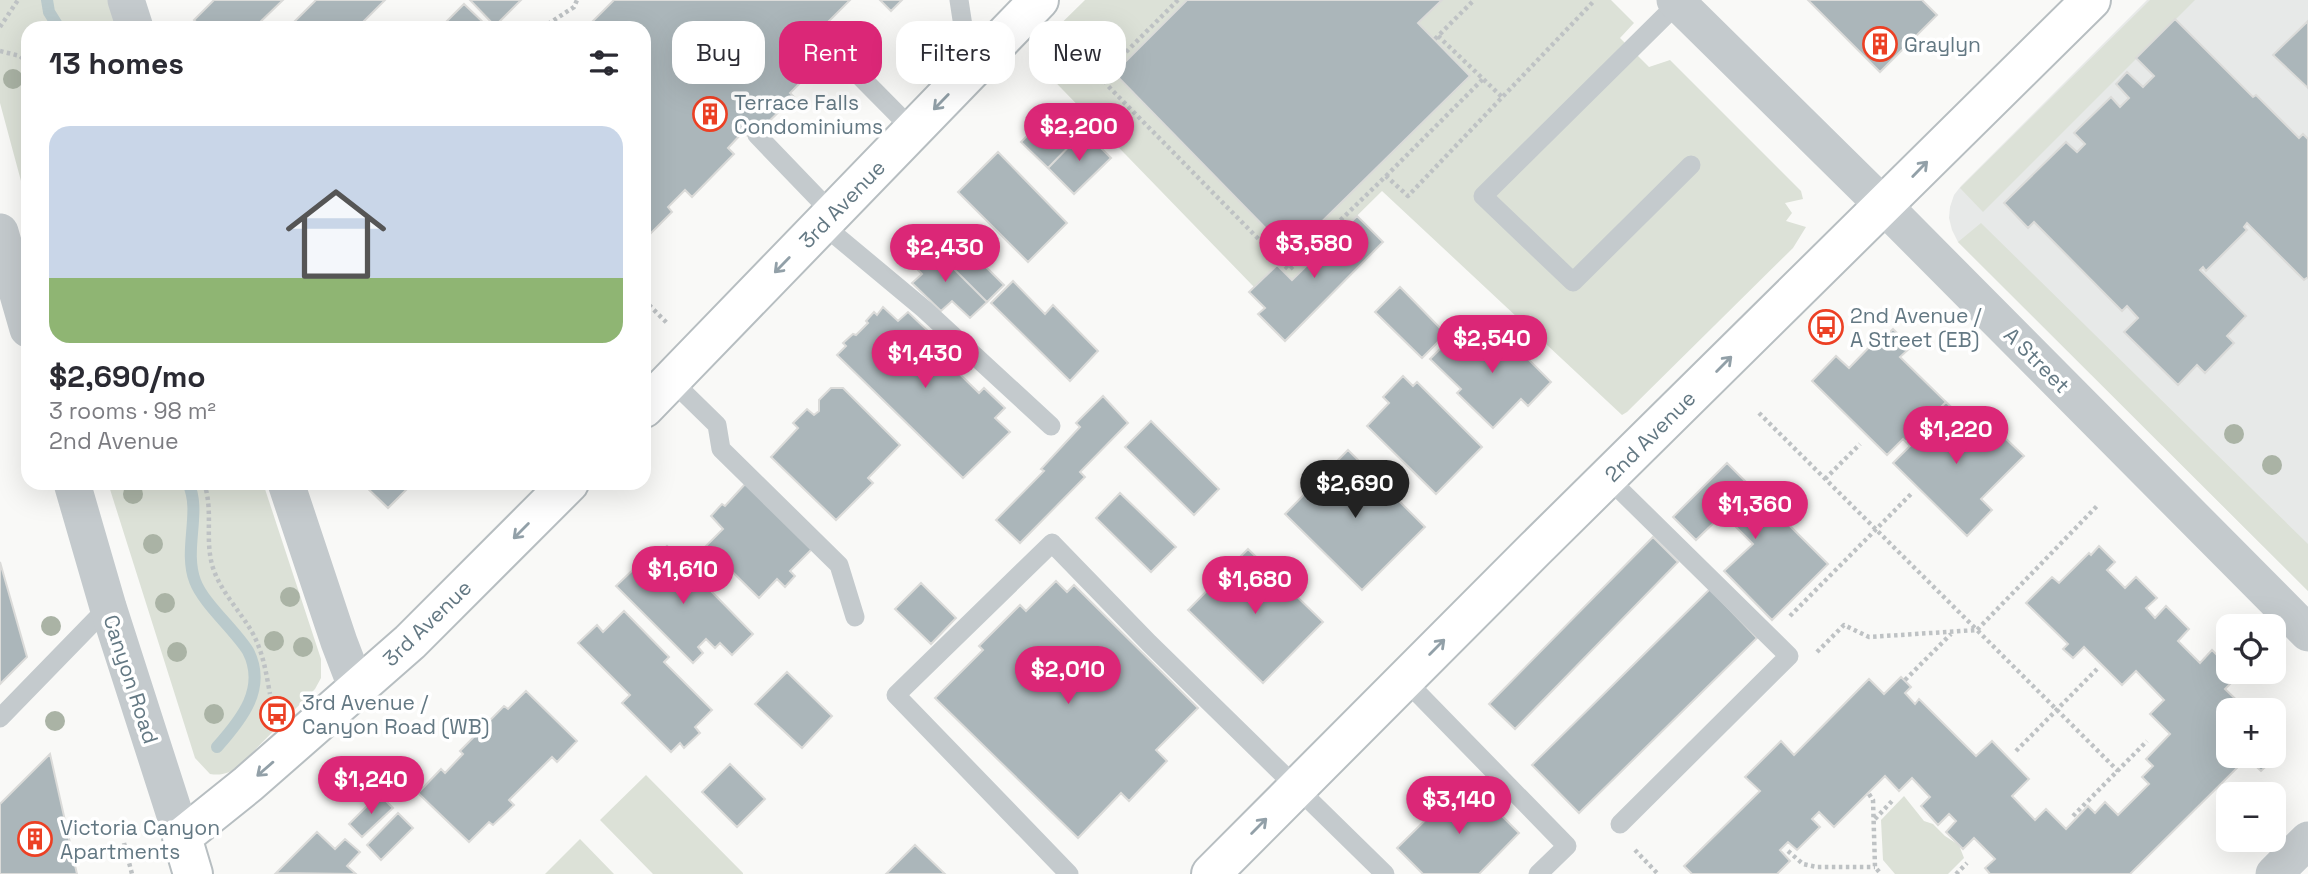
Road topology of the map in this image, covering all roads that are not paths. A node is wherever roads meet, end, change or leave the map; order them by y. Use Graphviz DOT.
graph roads {
  1 [pos="126,0"];
  2 [pos="959,0"];
  3 [pos="2091,0"];
  4 [pos="1676,1"];
  5 [pos="1049,13"];
  6 [pos="133,21"];
  7 [pos="962,21"];
  8 [pos="1015,38"];
  9 [pos="868,84"];
  10 [pos="958,84"];
  11 [pos="913,130"];
  12 [pos="757,135"];
  13 [pos="1691,165"];
  14 [pos="1884,206"];
  15 [pos="827,219"];
  16 [pos="0,232"];
  17 [pos="21,305"];
  18 [pos="671,380"];
  19 [pos="651,401"];
  20 [pos="1051,426"];
  21 [pos="1608,478"];
  22 [pos="74,490"];
  23 [pos="288,490"];
  24 [pos="562,490"];
  25 [pos="108,607"];
  26 [pos="855,617"];
  27 [pos="2308,634"];
  28 [pos="1404,679"];
  29 [pos="357,689"];
  30 [pos="0,718"];
  31 [pos="1297,787"];
  32 [pos="1620,824"];
  33 [pos="182,837"];
  34 [pos="2308,840"];
  35 [pos="193,874"];
  36 [pos="1069,874"];
  37 [pos="1211,874"];
  38 [pos="1385,874"];
  39 [pos="1538,874"];
  40 [pos="2274,874"];
  1 -- 6 [label="street"];
  2 -- 7 [label="lane"];
  14 -- 3 [label="street, 2nd Avenue, one-way"];
  4 -- 13 [label="lane"];
  4 -- 14 [label="street, A Street"];
  5 -- 8 [label="street, 3rd Avenue"];
  9 -- 11 [label="lane"];
  10 -- 11 [label="street, 3rd Avenue, one-way"];
  11 -- 15 [label="street, 3rd Avenue"];
  12 -- 15 [label="lane"];
  21 -- 14 [label="street, 2nd Avenue, one-way"];
  14 -- 27 [label="street, A Street"];
  15 -- 18 [label="street, 3rd Avenue, one-way"];
  15 -- 20 [label="lane"];
  16 -- 17 [label="street"];
  18 -- 19 [label="street, 3rd Avenue"];
  18 -- 26 [label="lane"];
  28 -- 21 [label="street, 2nd Avenue, one-way"];
  21 -- 32 [label="lane"];
  22 -- 25 [label="street, Canyon Road"];
  23 -- 29 [label="street"];
  24 -- 29 [label="street, 3rd Avenue, one-way"];
  25 -- 30 [label="lane"];
  25 -- 33 [label="street, Canyon Road"];
  28 -- 31 [label="street, 2nd Avenue"];
  28 -- 39 [label="lane"];
  29 -- 33 [label="street, 3rd Avenue, one-way"];
  31 -- 36 [label="lane"];
  37 -- 31 [label="street, 2nd Avenue, one-way"];
  31 -- 38 [label="lane"];
  33 -- 35 [label="street, Canyon Road"];
  34 -- 40 [label="street"];
}
